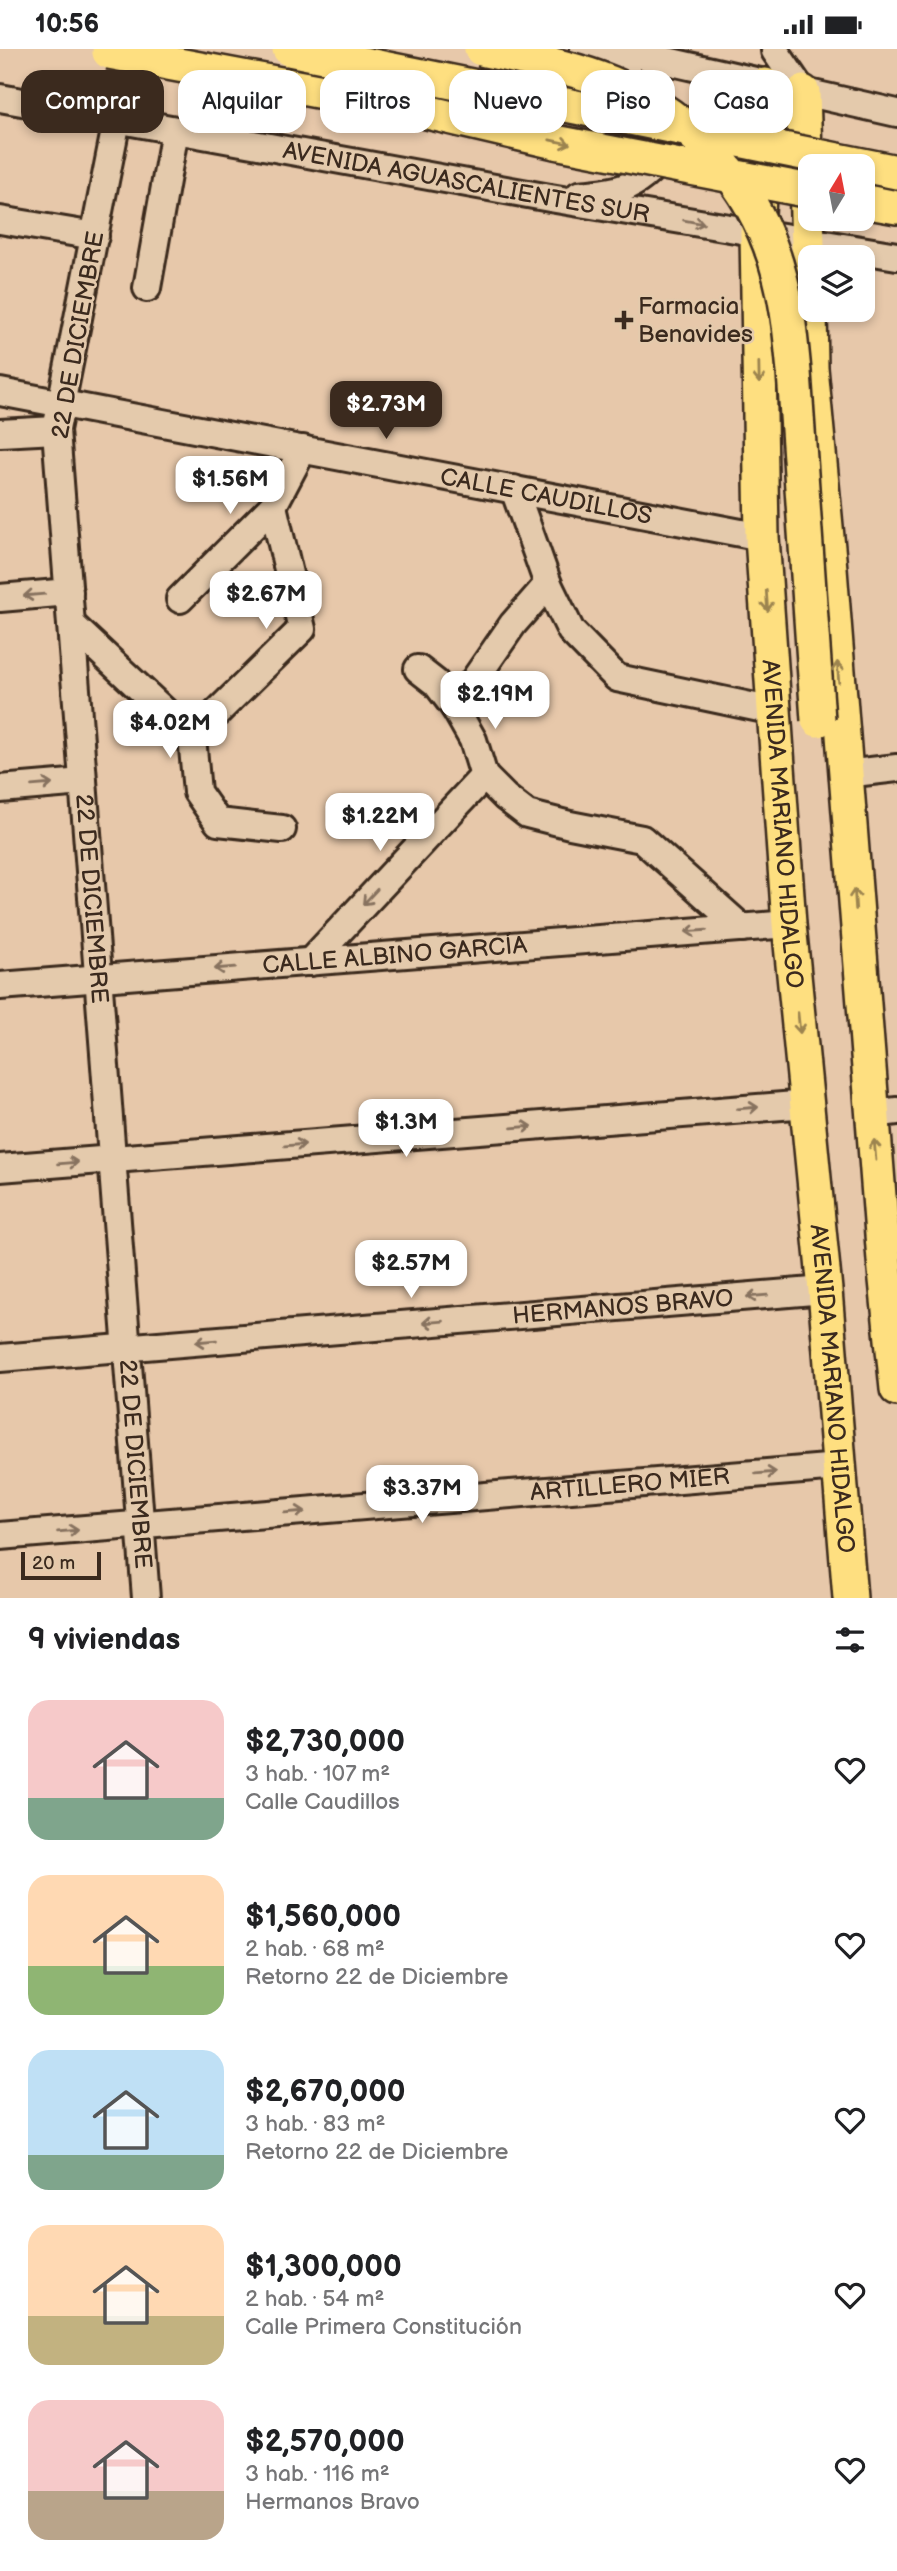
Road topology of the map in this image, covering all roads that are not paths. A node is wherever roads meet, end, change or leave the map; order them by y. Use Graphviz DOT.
graph roads {
  1 [pos="289,49"];
  2 [pos="481,49"];
  3 [pos="584,49"];
  4 [pos="614,49"];
  5 [pos="100,50"];
  6 [pos="775,50"];
  7 [pos="702,70"];
  8 [pos="769,70"];
  9 [pos="793,90"];
  10 [pos="803,92"];
  11 [pos="0,97"];
  12 [pos="21,101"];
  13 [pos="897,113"];
  14 [pos="164,129"];
  15 [pos="175,131"];
  16 [pos="115,133"];
  17 [pos="762,133"];
  18 [pos="897,172"];
  19 [pos="897,178"];
  20 [pos="798,188"];
  21 [pos="550,198"];
  22 [pos="875,202"];
  23 [pos="897,205"];
  24 [pos="0,220"];
  25 [pos="757,233"];
  26 [pos="95,236"];
  27 [pos="809,242"];
  28 [pos="809,245"];
  29 [pos="897,256"];
  30 [pos="146,288"];
  31 [pos="810,322"];
  32 [pos="0,392"];
  33 [pos="61,403"];
  34 [pos="56,431"];
  35 [pos="0,433"];
  36 [pos="303,449"];
  37 [pos="514,489"];
  38 [pos="273,506"];
  39 [pos="762,537"];
  40 [pos="548,584"];
  41 [pos="69,592"];
  42 [pos="0,598"];
  43 [pos="180,599"];
  44 [pos="71,625"];
  45 [pos="418,669"];
  46 [pos="455,708"];
  47 [pos="774,711"];
  48 [pos="192,737"];
  49 [pos="897,768"];
  50 [pos="845,774"];
  51 [pos="484,776"];
  52 [pos="83,782"];
  53 [pos="0,789"];
  54 [pos="282,829"];
  55 [pos="789,924"];
  56 [pos="743,928"];
  57 [pos="310,962"];
  58 [pos="98,978"];
  59 [pos="0,986"];
  60 [pos="865,1018"];
  61 [pos="808,1104"];
  62 [pos="885,1113"];
  63 [pos="112,1159"];
  64 [pos="0,1168"];
  65 [pos="825,1290"];
  66 [pos="127,1347"];
  67 [pos="0,1358"];
  68 [pos="897,1389"];
  69 [pos="839,1467"];
  70 [pos="140,1525"];
  71 [pos="0,1536"];
  72 [pos="146,1598"];
  73 [pos="850,1598"];
  1 -- 18 [label="main road, bridge"];
  2 -- 60 [label="main road, bridge"];
  3 -- 21 [label="street"];
  4 -- 7 [label="street"];
  5 -- 20 [label="main road, one-way, bridge"];
  6 -- 8 [label="street, AVENIDA MARIANO HIDALGO"];
  6 -- 10 [label="street, AVENIDA MARIANO HIDALGO"];
  9 -- 10 [label="street"];
  10 -- 13 [label="street"];
  10 -- 27 [label="main road"];
  11 -- 12 [label="street, AVENIDA AGUASCALIENTES SUR"];
  14 -- 15 [label="street, AVENIDA AGUASCALIENTES SUR"];
  15 -- 21 [label="street, AVENIDA AGUASCALIENTES SUR"];
  15 -- 30 [label="street"];
  16 -- 26 [label="street, 22 DE DICIEMBRE"];
  17 -- 25 [label="main road, AVENIDA MARIANO HIDALGO"];
  19 -- 23 [label="street"];
  21 -- 25 [label="street, AVENIDA AGUASCALIENTES SUR, one-way"];
  22 -- 23 [label="main road"];
  24 -- 26 [label="street"];
  25 -- 27 [label="street, AVENIDA AGUASCALIENTES SUR"];
  25 -- 39 [label="main road, AVENIDA MARIANO HIDALGO, one-way"];
  26 -- 33 [label="street, 22 DE DICIEMBRE"];
  27 -- 28 [label="main road"];
  27 -- 29 [label="street, AVENIDA AGUASCALIENTES SUR"];
  50 -- 31 [label="main road, one-way"];
  32 -- 33 [label="street, CALLE CAUDILLOS"];
  33 -- 34 [label="street, 22 DE DICIEMBRE"];
  33 -- 36 [label="street, CALLE CAUDILLOS"];
  34 -- 35 [label="street"];
  34 -- 41 [label="street, 22 DE DICIEMBRE"];
  36 -- 37 [label="street, CALLE CAUDILLOS"];
  36 -- 38 [label="street"];
  37 -- 39 [label="street, CALLE CAUDILLOS"];
  37 -- 40 [label="street"];
  38 -- 43 [label="street"];
  38 -- 48 [label="street"];
  39 -- 47 [label="main road, AVENIDA MARIANO HIDALGO, one-way"];
  40 -- 46 [label="street"];
  40 -- 47 [label="street"];
  41 -- 42 [label="street, one-way"];
  41 -- 44 [label="street, 22 DE DICIEMBRE"];
  44 -- 48 [label="street"];
  44 -- 52 [label="street, 22 DE DICIEMBRE"];
  45 -- 46 [label="street"];
  46 -- 51 [label="street"];
  47 -- 55 [label="main road, AVENIDA MARIANO HIDALGO"];
  48 -- 54 [label="street"];
  49 -- 50 [label="street"];
  60 -- 50 [label="main road, one-way"];
  51 -- 56 [label="street"];
  51 -- 57 [label="street, one-way"];
  53 -- 52 [label="street, one-way"];
  52 -- 58 [label="street, 22 DE DICIEMBRE"];
  55 -- 56 [label="street, CALLE ALBINO GARCÍA"];
  55 -- 61 [label="main road, AVENIDA MARIANO HIDALGO, one-way"];
  56 -- 57 [label="street, CALLE ALBINO GARCÍA, one-way"];
  57 -- 58 [label="street, CALLE ALBINO GARCÍA, one-way"];
  58 -- 59 [label="street, CALLE ALBINO GARCÍA"];
  58 -- 63 [label="street, 22 DE DICIEMBRE"];
  60 -- 62 [label="main road"];
  63 -- 61 [label="street, one-way"];
  61 -- 65 [label="main road, AVENIDA MARIANO HIDALGO"];
  68 -- 62 [label="main road, one-way"];
  64 -- 63 [label="street, one-way"];
  63 -- 66 [label="street, 22 DE DICIEMBRE"];
  65 -- 66 [label="street, HERMANOS BRAVO, one-way"];
  65 -- 69 [label="main road, AVENIDA MARIANO HIDALGO"];
  66 -- 67 [label="street, HERMANOS BRAVO"];
  66 -- 70 [label="street, 22 DE DICIEMBRE"];
  70 -- 69 [label="street, ARTILLERO MIER, one-way"];
  69 -- 73 [label="main road, AVENIDA MARIANO HIDALGO"];
  71 -- 70 [label="street, ARTILLERO MIER, one-way"];
  70 -- 72 [label="street, 22 DE DICIEMBRE"];
}
